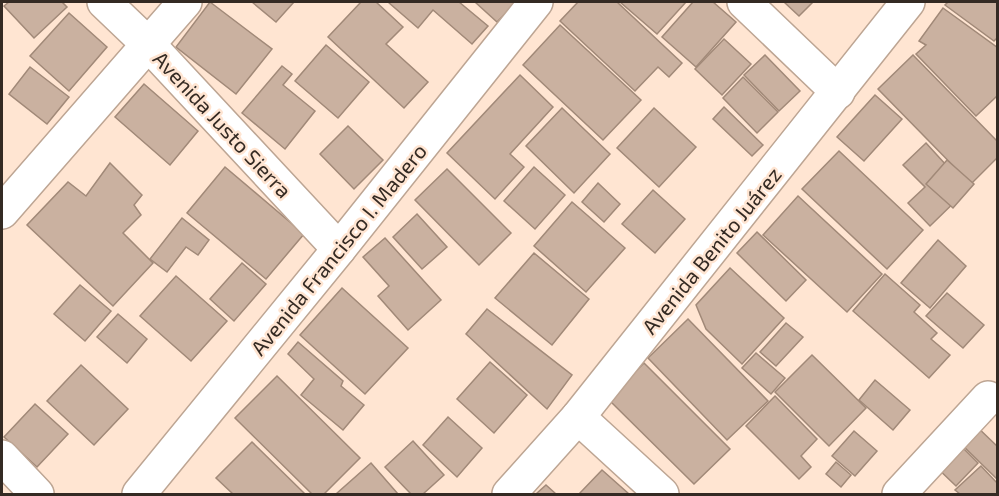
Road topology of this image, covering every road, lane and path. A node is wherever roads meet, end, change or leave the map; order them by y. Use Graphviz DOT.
graph roads {
  1 [pos="104,2"];
  2 [pos="185,2"];
  3 [pos="536,2"];
  4 [pos="744,2"];
  5 [pos="908,2"];
  6 [pos="149,45"];
  7 [pos="838,92"];
  8 [pos="2,212"];
  9 [pos="339,249"];
  10 [pos="988,398"];
  11 [pos="578,417"];
  12 [pos="2,457"];
  13 [pos="37,495"];
  14 [pos="139,495"];
  15 [pos="508,495"];
  16 [pos="662,495"];
  17 [pos="899,495"];
  1 -- 6 [label="street, Avenida Justo Sierra"];
  2 -- 6 [label="street"];
  3 -- 9 [label="street, Avenida Francisco I. Madero"];
  4 -- 7 [label="street"];
  5 -- 7 [label="street, Avenida Benito Juárez"];
  6 -- 8 [label="street"];
  6 -- 9 [label="street, Avenida Justo Sierra"];
  7 -- 11 [label="street, Avenida Benito Juárez"];
  9 -- 14 [label="street, Avenida Francisco I. Madero"];
  10 -- 17 [label="street"];
  11 -- 15 [label="street, Avenida Benito Juárez"];
  11 -- 16 [label="street"];
  12 -- 13 [label="street"];
}
